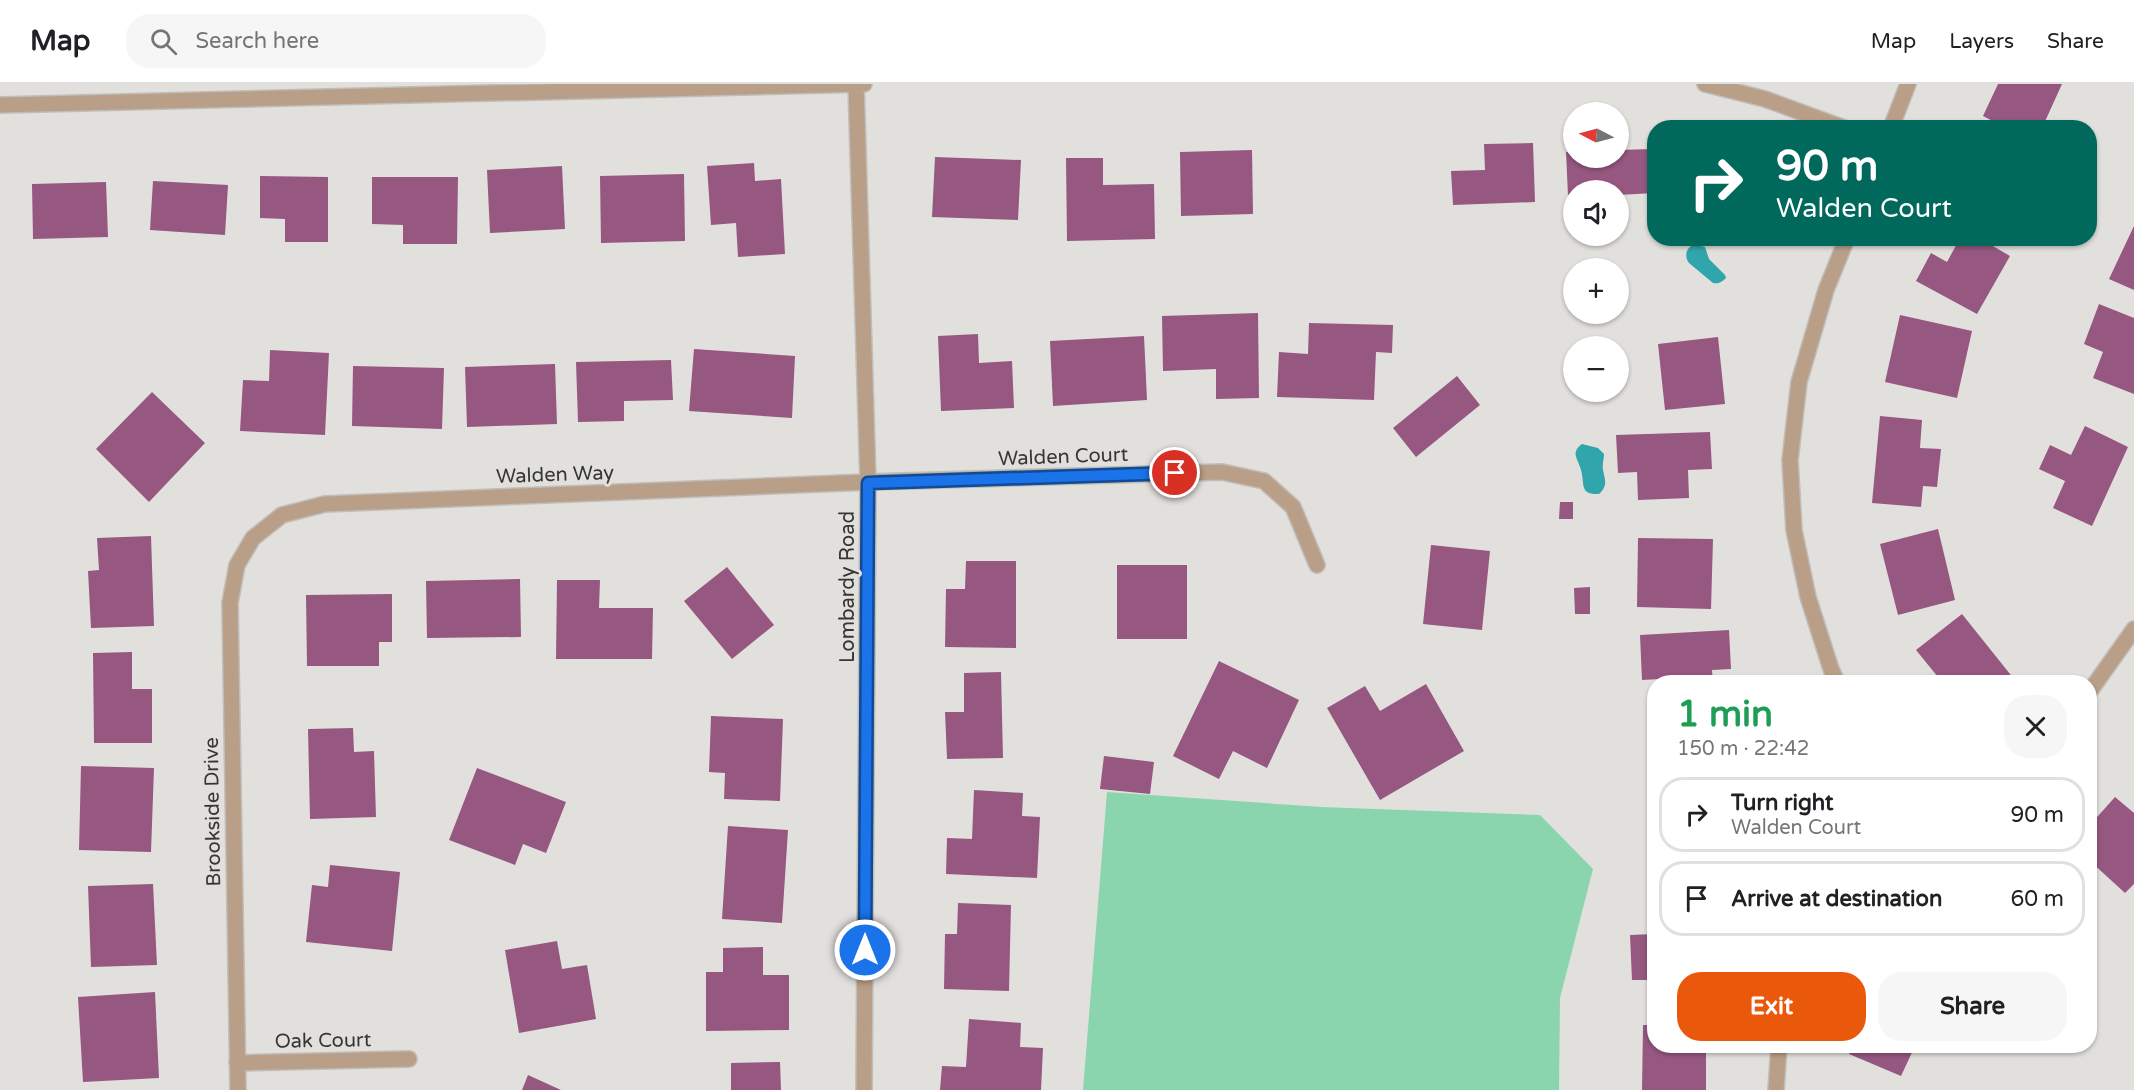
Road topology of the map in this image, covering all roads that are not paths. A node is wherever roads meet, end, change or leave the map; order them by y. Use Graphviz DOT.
graph roads {
  1 [pos="856,84"];
  2 [pos="866,84"];
  3 [pos="1705,84"];
  4 [pos="1908,84"];
  5 [pos="0,105"];
  6 [pos="1822,120"];
  7 [pos="1895,120"];
  8 [pos="1844,246"];
  9 [pos="868,483"];
  10 [pos="253,538"];
  11 [pos="1317,566"];
  12 [pos="2134,629"];
  13 [pos="1834,675"];
  14 [pos="2097,681"];
  15 [pos="1779,1053"];
  16 [pos="409,1059"];
  17 [pos="237,1063"];
  18 [pos="238,1090"];
  19 [pos="864,1090"];
  20 [pos="1776,1090"];
  1 -- 2 [label="street"];
  1 -- 5 [label="street"];
  1 -- 9 [label="street, Lombardy Road"];
  3 -- 6 [label="street"];
  4 -- 7 [label="street"];
  8 -- 13 [label="street"];
  9 -- 10 [label="street, Walden Way"];
  9 -- 11 [label="street, Walden Court"];
  9 -- 19 [label="street, Lombardy Road"];
  10 -- 17 [label="street, Brookside Drive"];
  12 -- 14 [label="street"];
  15 -- 20 [label="street"];
  16 -- 17 [label="street, Oak Court"];
  17 -- 18 [label="street, Brookside Drive"];
}
